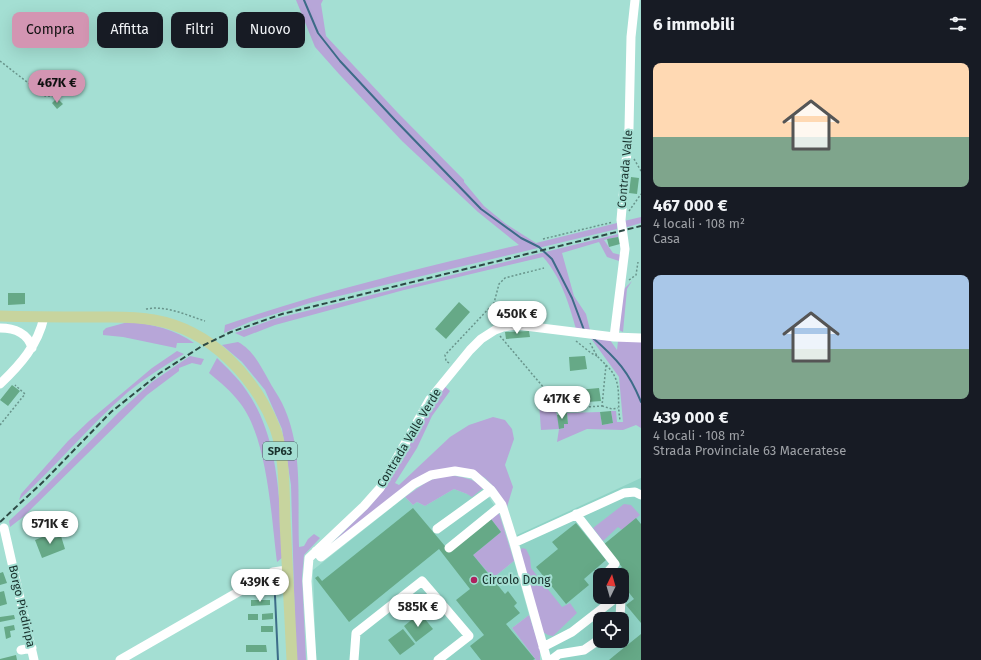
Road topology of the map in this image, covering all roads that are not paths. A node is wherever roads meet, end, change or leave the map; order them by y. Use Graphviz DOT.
graph roads {
  1 [pos="635,0"];
  2 [pos="637,16"];
  3 [pos="0,316"];
  4 [pos="44,317"];
  5 [pos="0,328"];
  6 [pos="614,337"];
  7 [pos="641,338"];
  8 [pos="32,348"];
  9 [pos="0,384"];
  10 [pos="492,490"];
  11 [pos="641,495"];
  12 [pos="502,505"];
  13 [pos="576,514"];
  14 [pos="4,528"];
  15 [pos="437,529"];
  16 [pos="514,543"];
  17 [pos="449,548"];
  18 [pos="316,551"];
  19 [pos="610,568"];
  20 [pos="287,570"];
  21 [pos="608,604"];
  22 [pos="593,644"];
  23 [pos="543,646"];
  24 [pos="32,648"];
  25 [pos="21,650"];
  26 [pos="34,660"];
  27 [pos="120,660"];
  28 [pos="292,660"];
  29 [pos="312,660"];
  30 [pos="354,660"];
  31 [pos="438,660"];
  32 [pos="547,660"];
  33 [pos="551,660"];
  1 -- 2 [label="street, Contrada Valle"];
  2 -- 6 [label="street, Contrada Valle"];
  3 -- 4 [label="main road, SP63"];
  4 -- 8 [label="street"];
  4 -- 20 [label="main road, SP63"];
  5 -- 8 [label="street"];
  6 -- 7 [label="street, Contrada Valle Verde"];
  6 -- 18 [label="street, Contrada Valle Verde"];
  8 -- 9 [label="street"];
  10 -- 12 [label="street"];
  10 -- 15 [label="street"];
  10 -- 18 [label="street"];
  11 -- 13 [label="street"];
  12 -- 16 [label="street"];
  12 -- 17 [label="street"];
  13 -- 16 [label="street"];
  13 -- 19 [label="street"];
  14 -- 24 [label="street, Borgo Piediripa"];
  16 -- 23 [label="street"];
  18 -- 29 [label="street, Contrada Valle Verde"];
  20 -- 27 [label="street"];
  20 -- 28 [label="main road, SP63"];
  21 -- 23 [label="street"];
  22 -- 33 [label="street"];
  23 -- 32 [label="street"];
  24 -- 25 [label="street"];
  24 -- 26 [label="street, Borgo Piediripa"];
  30 -- 31 [label="street"];
}
